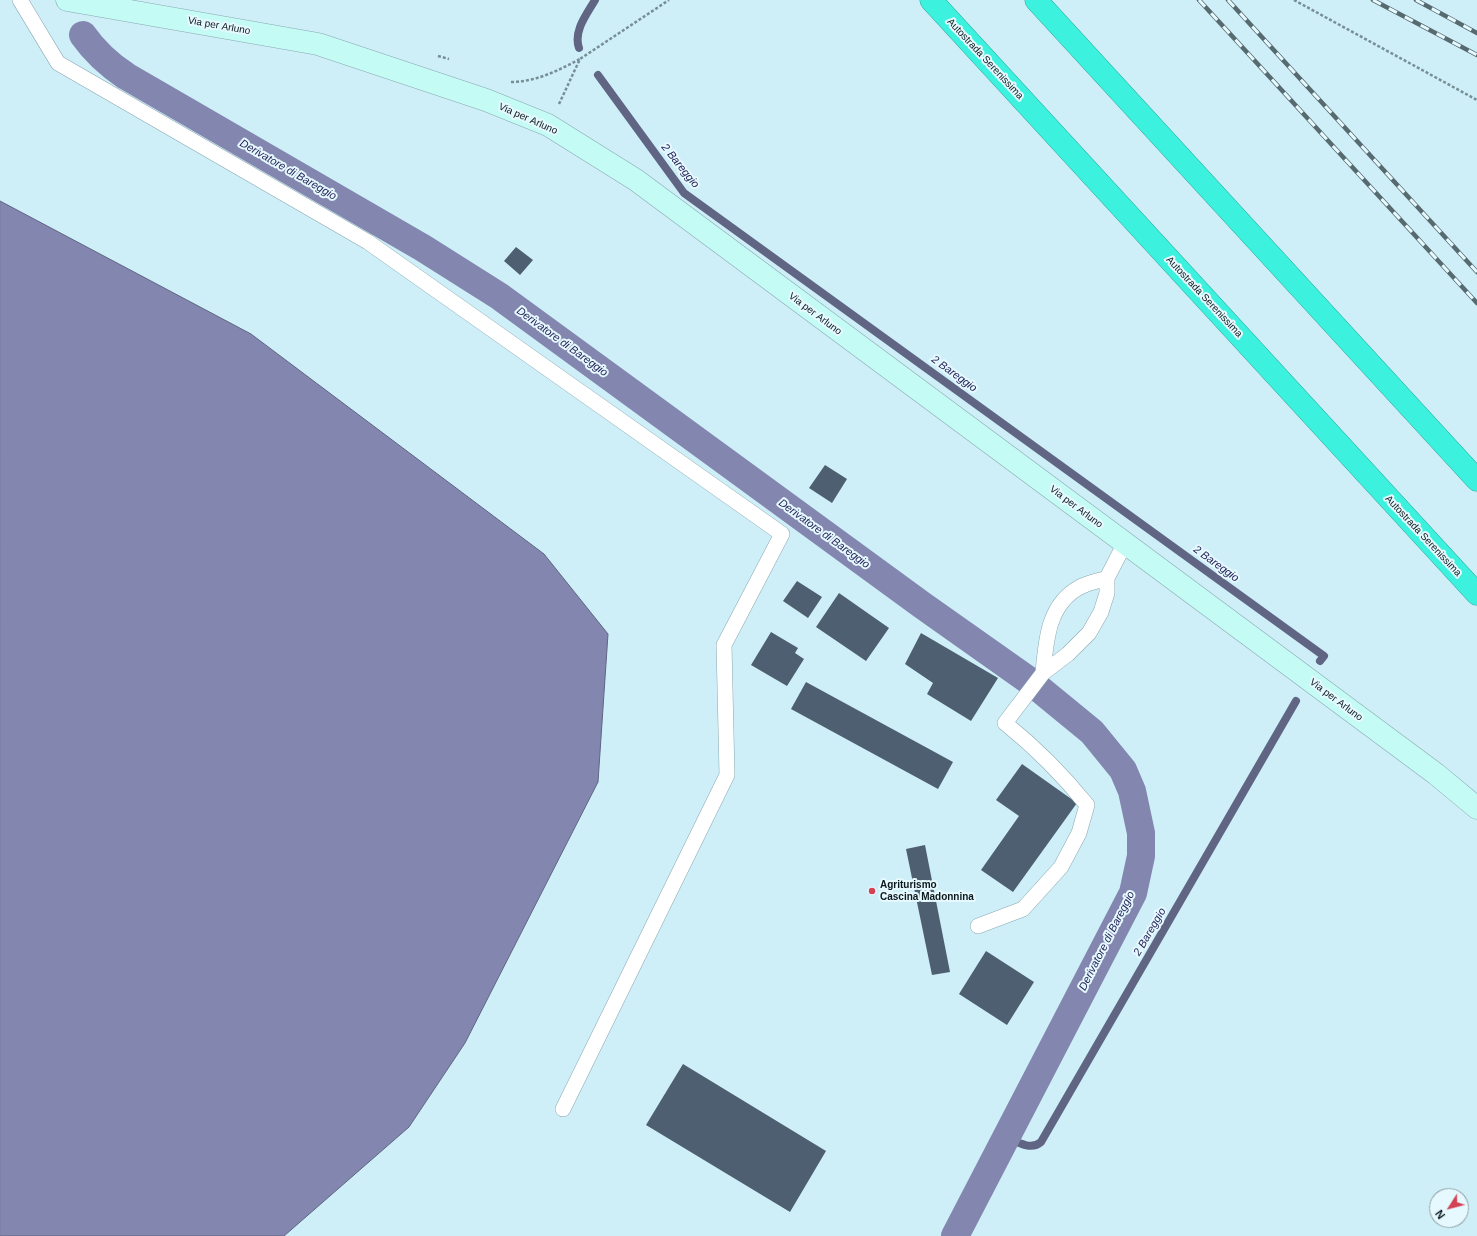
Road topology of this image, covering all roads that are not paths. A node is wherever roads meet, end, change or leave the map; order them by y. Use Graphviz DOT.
graph roads {
  1 [pos="20,0"];
  2 [pos="67,0"];
  3 [pos="931,0"];
  4 [pos="1036,0"];
  5 [pos="1477,480"];
  6 [pos="1124,543"];
  7 [pos="1107,578"];
  8 [pos="1477,594"];
  9 [pos="1043,673"];
  10 [pos="1477,808"];
  11 [pos="978,926"];
  12 [pos="563,1109"];
  1 -- 12 [label="lane"];
  2 -- 6 [label="street, Via per Arluno"];
  3 -- 8 [label="highway, Autostrada Serenissima"];
  4 -- 5 [label="highway"];
  6 -- 7 [label="lane"];
  6 -- 10 [label="street, Via per Arluno"];
  7 -- 9 [label="lane"];
  7 -- 9 [label="lane"];
  9 -- 11 [label="lane"];
}
